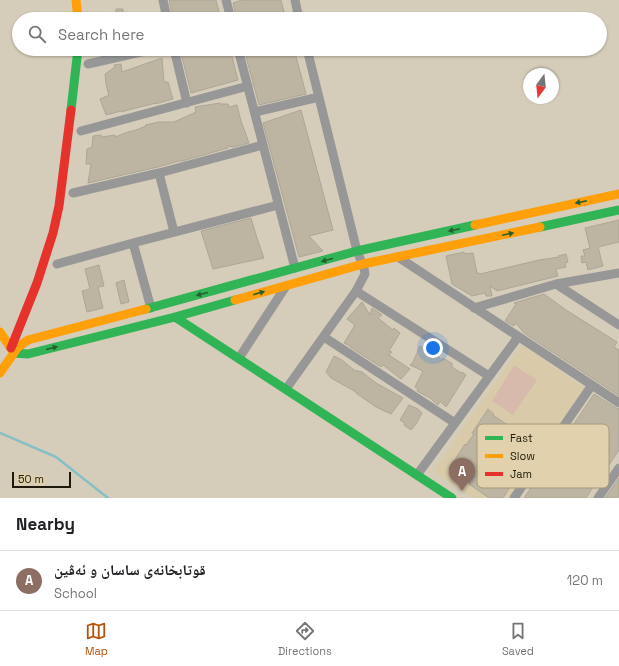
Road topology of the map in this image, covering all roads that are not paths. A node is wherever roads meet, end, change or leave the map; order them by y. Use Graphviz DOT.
graph roads {
  1 [pos="76,0"];
  2 [pos="163,0"];
  3 [pos="226,0"];
  4 [pos="294,0"];
  5 [pos="77,12"];
  6 [pos="166,12"];
  7 [pos="229,12"];
  8 [pos="297,12"];
  9 [pos="77,56"];
  10 [pos="123,56"];
  11 [pos="176,56"];
  12 [pos="240,56"];
  13 [pos="309,56"];
  14 [pos="88,64"];
  15 [pos="248,86"];
  16 [pos="319,97"];
  17 [pos="187,103"];
  18 [pos="254,112"];
  19 [pos="81,131"];
  20 [pos="263,145"];
  21 [pos="159,173"];
  22 [pos="73,194"];
  23 [pos="619,194"];
  24 [pos="278,205"];
  25 [pos="619,210"];
  26 [pos="174,232"];
  27 [pos="133,243"];
  28 [pos="357,251"];
  29 [pos="398,257"];
  30 [pos="57,264"];
  31 [pos="363,264"];
  32 [pos="295,268"];
  33 [pos="619,273"];
  34 [pos="556,284"];
  35 [pos="286,286"];
  36 [pos="356,291"];
  37 [pos="151,308"];
  38 [pos="474,308"];
  39 [pos="175,317"];
  40 [pos="619,325"];
  41 [pos="0,332"];
  42 [pos="324,337"];
  43 [pos="518,337"];
  44 [pos="12,351"];
  45 [pos="239,358"];
  46 [pos="0,374"];
  47 [pos="489,376"];
  48 [pos="592,385"];
  49 [pos="286,389"];
  50 [pos="619,403"];
  51 [pos="455,423"];
  52 [pos="565,424"];
  53 [pos="619,468"];
  54 [pos="417,475"];
  55 [pos="609,482"];
  56 [pos="521,488"];
  57 [pos="605,488"];
  58 [pos="452,498"];
  59 [pos="514,498"];
  60 [pos="598,498"];
  1 -- 5 [label="street"];
  2 -- 6 [label="street"];
  3 -- 7 [label="street"];
  4 -- 8 [label="street"];
  9 -- 44 [label="street"];
  10 -- 14 [label="street"];
  11 -- 17 [label="street"];
  12 -- 15 [label="street"];
  13 -- 16 [label="street"];
  15 -- 17 [label="street"];
  15 -- 18 [label="street"];
  16 -- 18 [label="street"];
  16 -- 28 [label="street"];
  17 -- 19 [label="street"];
  18 -- 20 [label="street"];
  20 -- 21 [label="street"];
  20 -- 24 [label="street"];
  21 -- 22 [label="street"];
  21 -- 26 [label="street"];
  23 -- 28 [label="street, one-way"];
  24 -- 26 [label="street"];
  24 -- 32 [label="street"];
  29 -- 25 [label="street, one-way"];
  26 -- 27 [label="street"];
  27 -- 30 [label="street"];
  27 -- 37 [label="street"];
  28 -- 31 [label="street"];
  28 -- 32 [label="street, one-way"];
  29 -- 31 [label="street"];
  29 -- 38 [label="street"];
  31 -- 35 [label="street"];
  31 -- 36 [label="street"];
  32 -- 37 [label="street, one-way"];
  33 -- 34 [label="street"];
  34 -- 38 [label="street"];
  34 -- 40 [label="street"];
  39 -- 35 [label="street, one-way"];
  35 -- 45 [label="street"];
  36 -- 42 [label="street"];
  36 -- 47 [label="street"];
  37 -- 44 [label="street"];
  38 -- 43 [label="street"];
  44 -- 39 [label="street, one-way"];
  39 -- 45 [label="street"];
  41 -- 44 [label="street"];
  42 -- 49 [label="street"];
  42 -- 51 [label="street"];
  43 -- 47 [label="street"];
  43 -- 48 [label="street"];
  44 -- 46 [label="street"];
  45 -- 49 [label="street"];
  47 -- 51 [label="street"];
  48 -- 50 [label="street"];
  48 -- 52 [label="street"];
  49 -- 54 [label="street"];
  51 -- 54 [label="street"];
  53 -- 55 [label="street"];
  54 -- 58 [label="street"];
  56 -- 59 [label="street"];
  57 -- 60 [label="street"];
}
